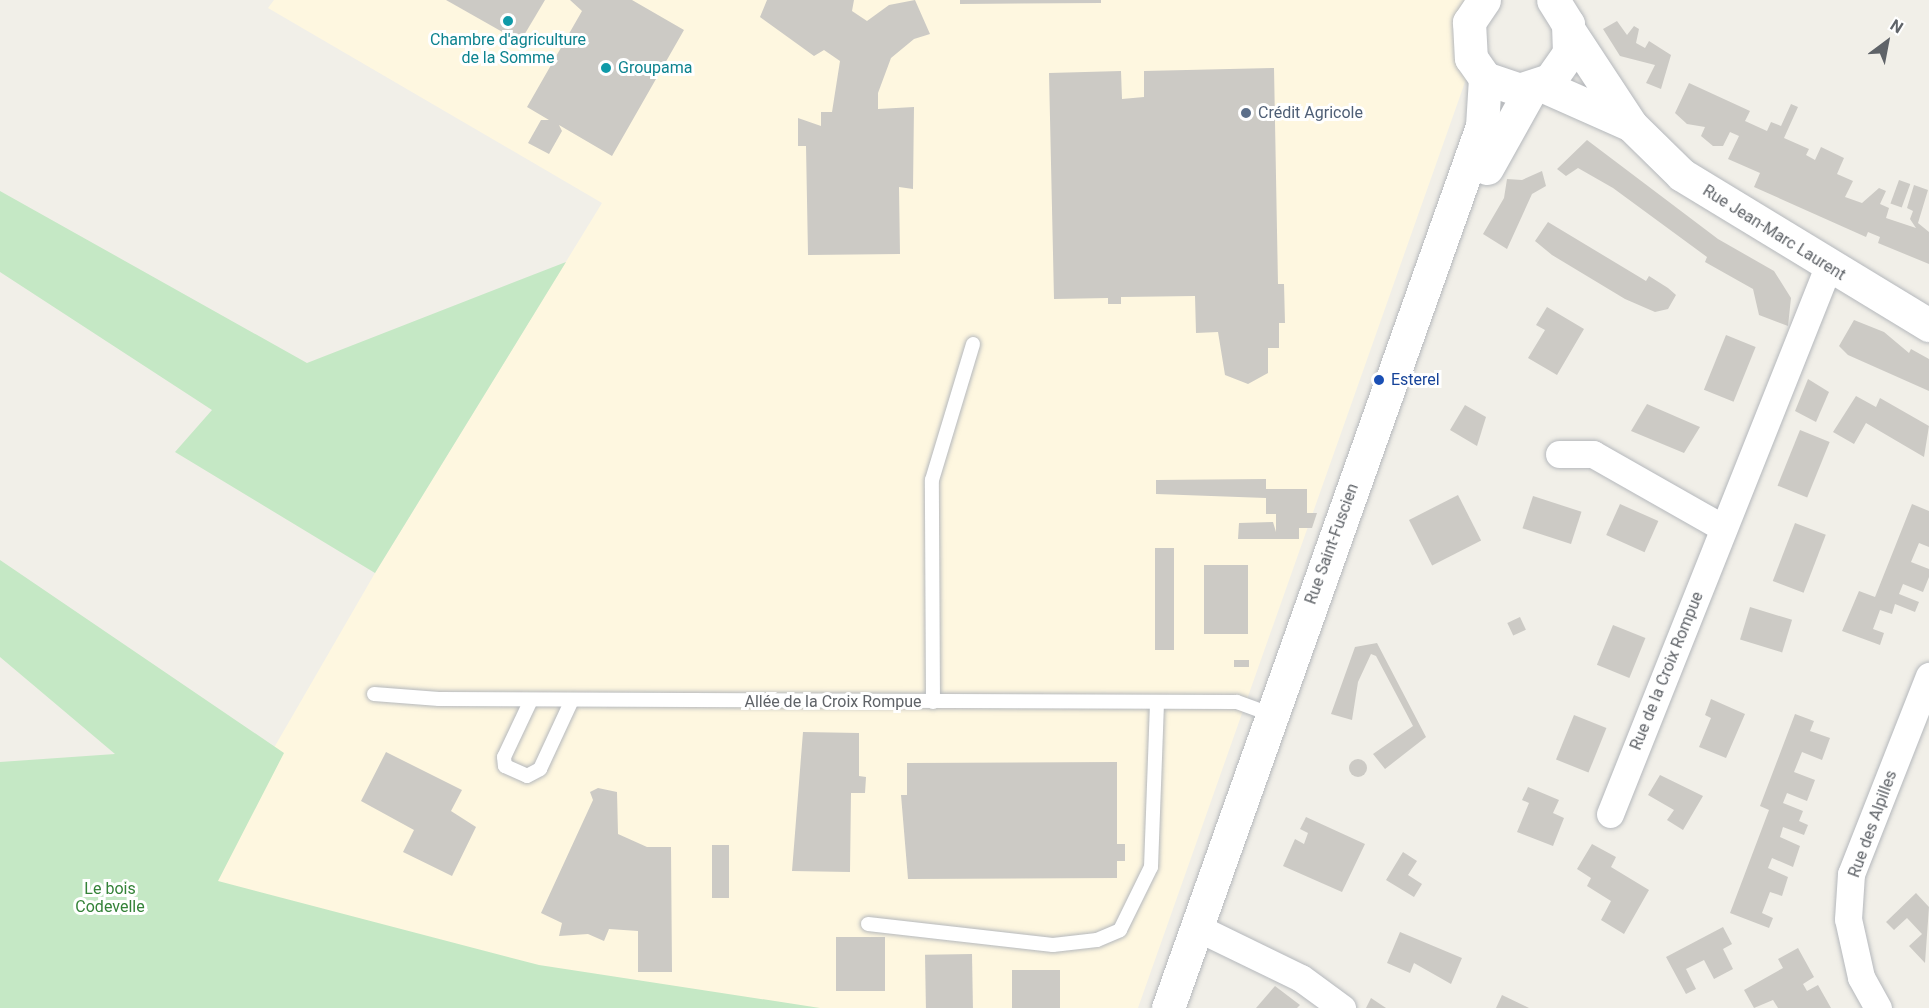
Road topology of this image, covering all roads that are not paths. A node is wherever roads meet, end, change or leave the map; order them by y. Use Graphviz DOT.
graph roads {
  1 [pos="1470,7"];
  2 [pos="1563,12"];
  3 [pos="1485,78"];
  4 [pos="1536,87"];
  5 [pos="1631,125"];
  6 [pos="1828,267"];
  7 [pos="1929,325"];
  8 [pos="973,344"];
  9 [pos="1560,454"];
  10 [pos="1723,528"];
  11 [pos="1929,676"];
  12 [pos="374,694"];
  13 [pos="531,700"];
  14 [pos="572,700"];
  15 [pos="933,702"];
  16 [pos="1157,702"];
  17 [pos="1280,718"];
  18 [pos="1610,814"];
  19 [pos="868,924"];
  20 [pos="1205,931"];
  21 [pos="1167,1008"];
  22 [pos="1184,1008"];
  23 [pos="1342,1008"];
  24 [pos="1878,1008"];
  1 -- 3 [label="main road"];
  2 -- 4 [label="main road, Rue Saint-Fuscien"];
  2 -- 5 [label="main road, Rue Jean-Marc Laurent"];
  3 -- 4 [label="main road, Rue Jean-Marc Laurent"];
  3 -- 17 [label="main road, Rue Saint-Fuscien"];
  4 -- 5 [label="main road, Rue Jean-Marc Laurent"];
  4 -- 17 [label="main road, Rue Saint-Fuscien"];
  5 -- 6 [label="main road, Rue Jean-Marc Laurent"];
  6 -- 7 [label="main road, Rue Jean-Marc Laurent"];
  6 -- 10 [label="street, Rue de la Croix Rompue"];
  8 -- 15 [label="lane"];
  9 -- 10 [label="street"];
  10 -- 18 [label="street, Rue de la Croix Rompue"];
  11 -- 24 [label="street, Rue des Alpilles"];
  12 -- 13 [label="lane, Allée de la Croix Rompue"];
  13 -- 14 [label="lane, Allée de la Croix Rompue"];
  13 -- 14 [label="lane"];
  14 -- 15 [label="lane, Allée de la Croix Rompue"];
  15 -- 16 [label="lane, Allée de la Croix Rompue"];
  16 -- 17 [label="lane, Allée de la Croix Rompue"];
  16 -- 19 [label="lane"];
  17 -- 20 [label="main road, Rue Saint-Fuscien"];
  20 -- 21 [label="main road, Rue Saint-Fuscien"];
  20 -- 22 [label="main road, Rue Saint-Fuscien"];
  20 -- 23 [label="street"];
}
